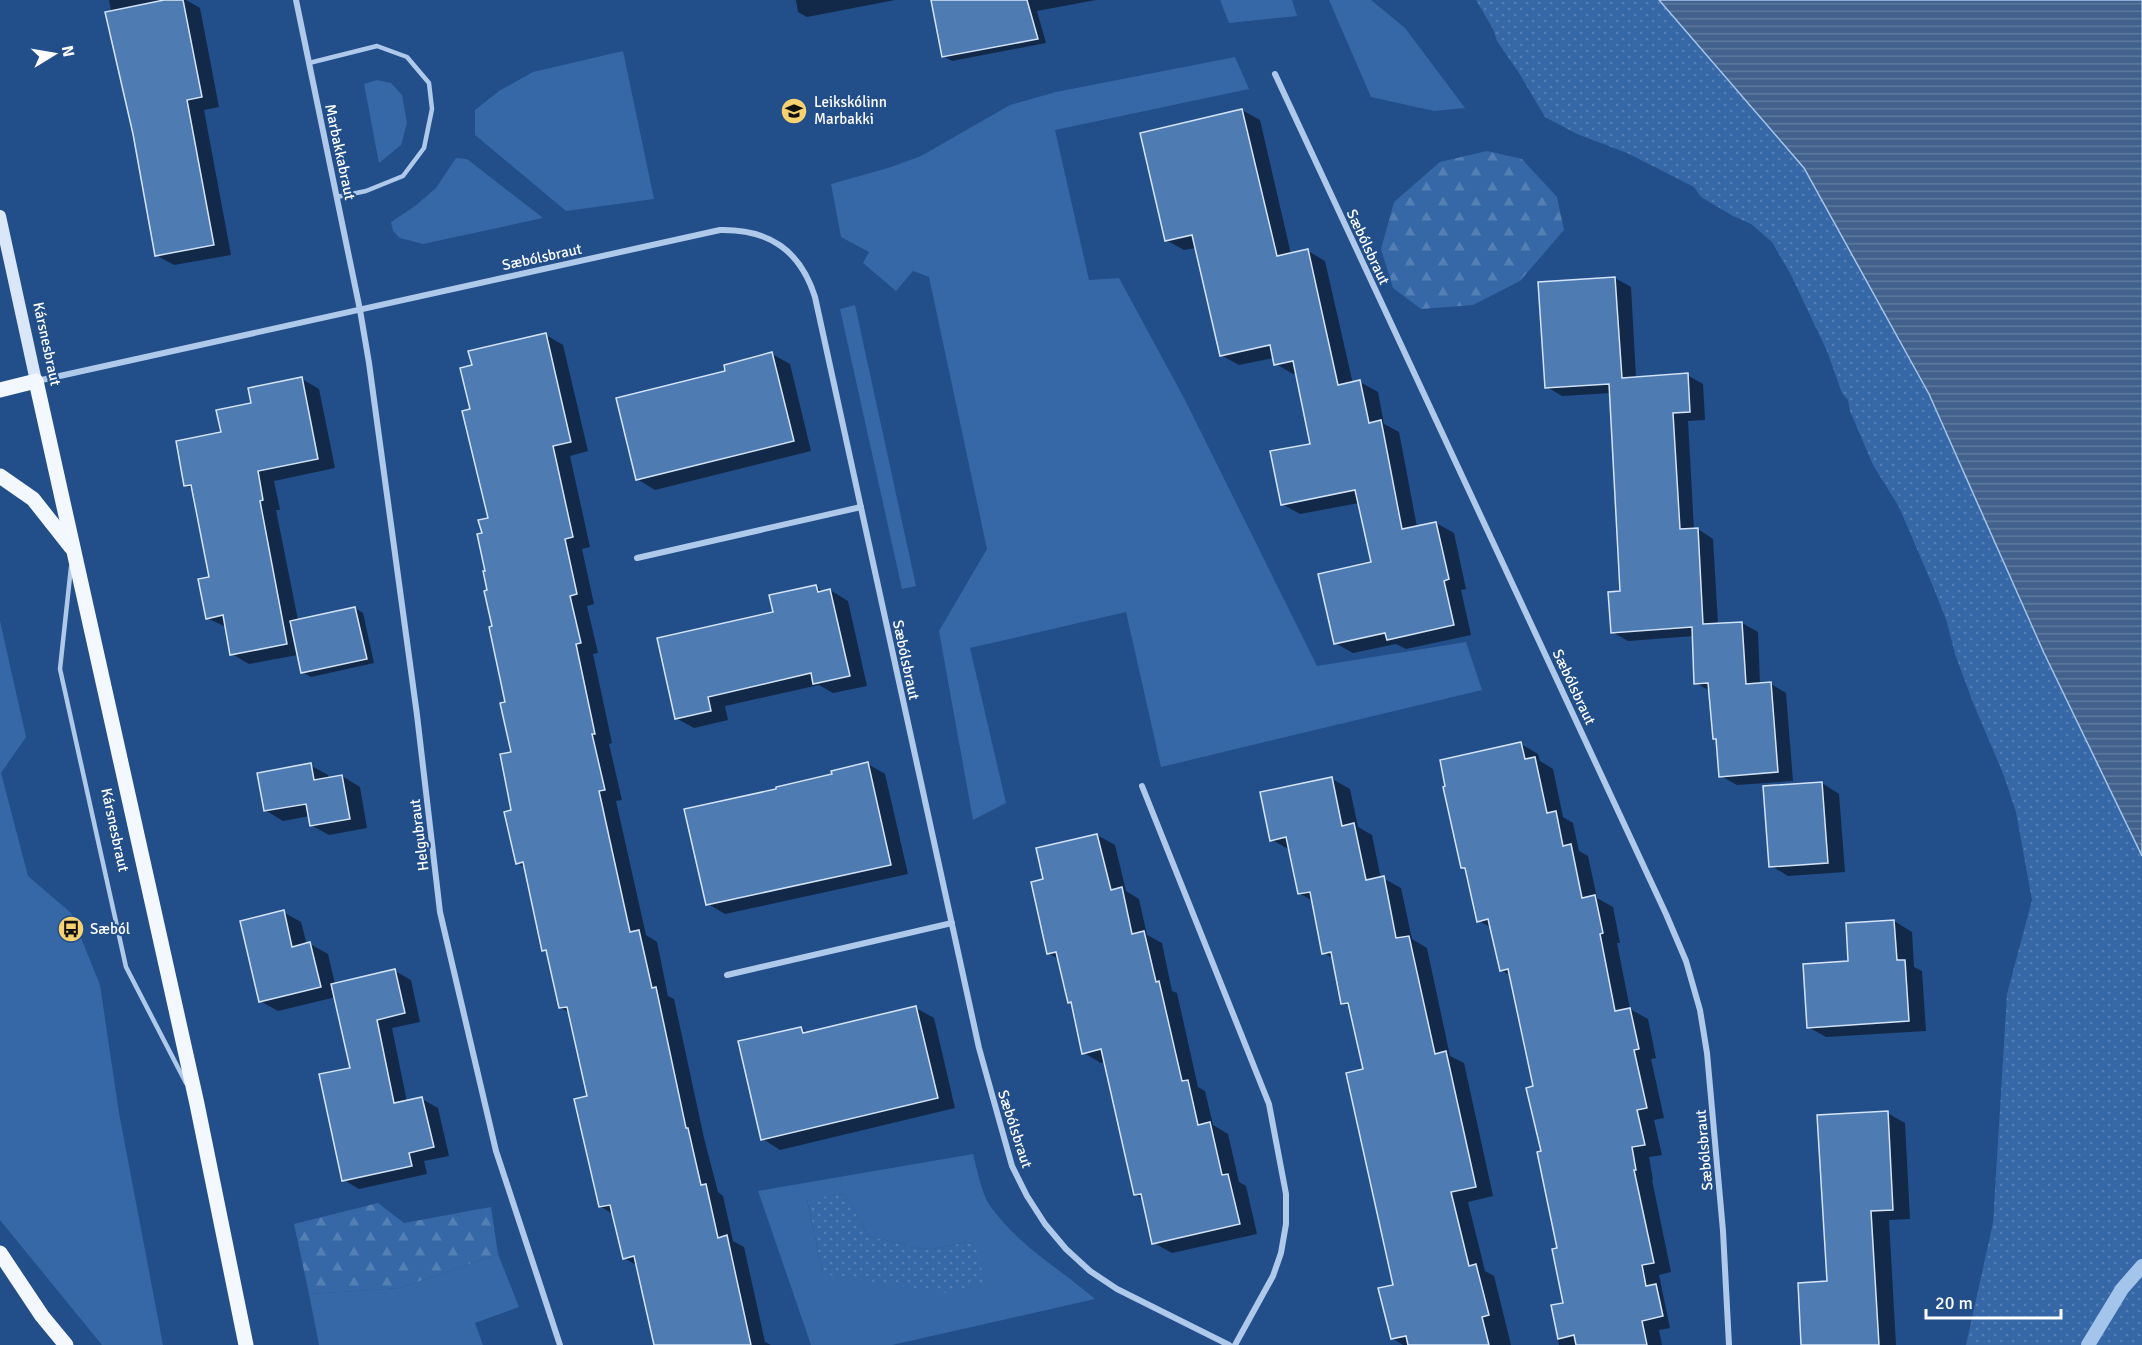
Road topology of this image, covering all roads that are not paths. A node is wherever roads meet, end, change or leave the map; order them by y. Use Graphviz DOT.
graph roads {
  1 [pos="296,0"];
  2 [pos="309,63"];
  3 [pos="1275,74"];
  4 [pos="337,197"];
  5 [pos="0,216"];
  6 [pos="360,310"];
  7 [pos="36,381"];
  8 [pos="0,390"];
  9 [pos="0,476"];
  10 [pos="861,507"];
  11 [pos="74,550"];
  12 [pos="637,558"];
  13 [pos="1142,786"];
  14 [pos="952,923"];
  15 [pos="727,975"];
  16 [pos="196,1104"];
  17 [pos="0,1252"];
  18 [pos="66,1345"];
  19 [pos="246,1345"];
  20 [pos="560,1345"];
  21 [pos="1229,1345"];
  22 [pos="1234,1345"];
  23 [pos="1729,1345"];
  1 -- 2 [label="street, Marbakkabraut"];
  2 -- 4 [label="street, Marbakkabraut"];
  2 -- 4 [label="lane"];
  3 -- 23 [label="street, Sæbólsbraut"];
  4 -- 6 [label="street, Marbakkabraut"];
  5 -- 7 [label="street, Kársnesbraut"];
  6 -- 7 [label="street, Sæbólsbraut"];
  6 -- 10 [label="street, Sæbólsbraut"];
  6 -- 20 [label="street, Helgubraut"];
  7 -- 8 [label="main road"];
  7 -- 11 [label="main road, Kársnesbraut"];
  9 -- 11 [label="main road"];
  10 -- 12 [label="street"];
  10 -- 14 [label="street, Sæbólsbraut"];
  11 -- 16 [label="main road, Kársnesbraut"];
  11 -- 16 [label="lane, Kársnesbraut"];
  13 -- 22 [label="street"];
  14 -- 15 [label="street"];
  14 -- 21 [label="street, Sæbólsbraut"];
  16 -- 19 [label="main road, Kársnesbraut"];
  17 -- 18 [label="main road"];
}
